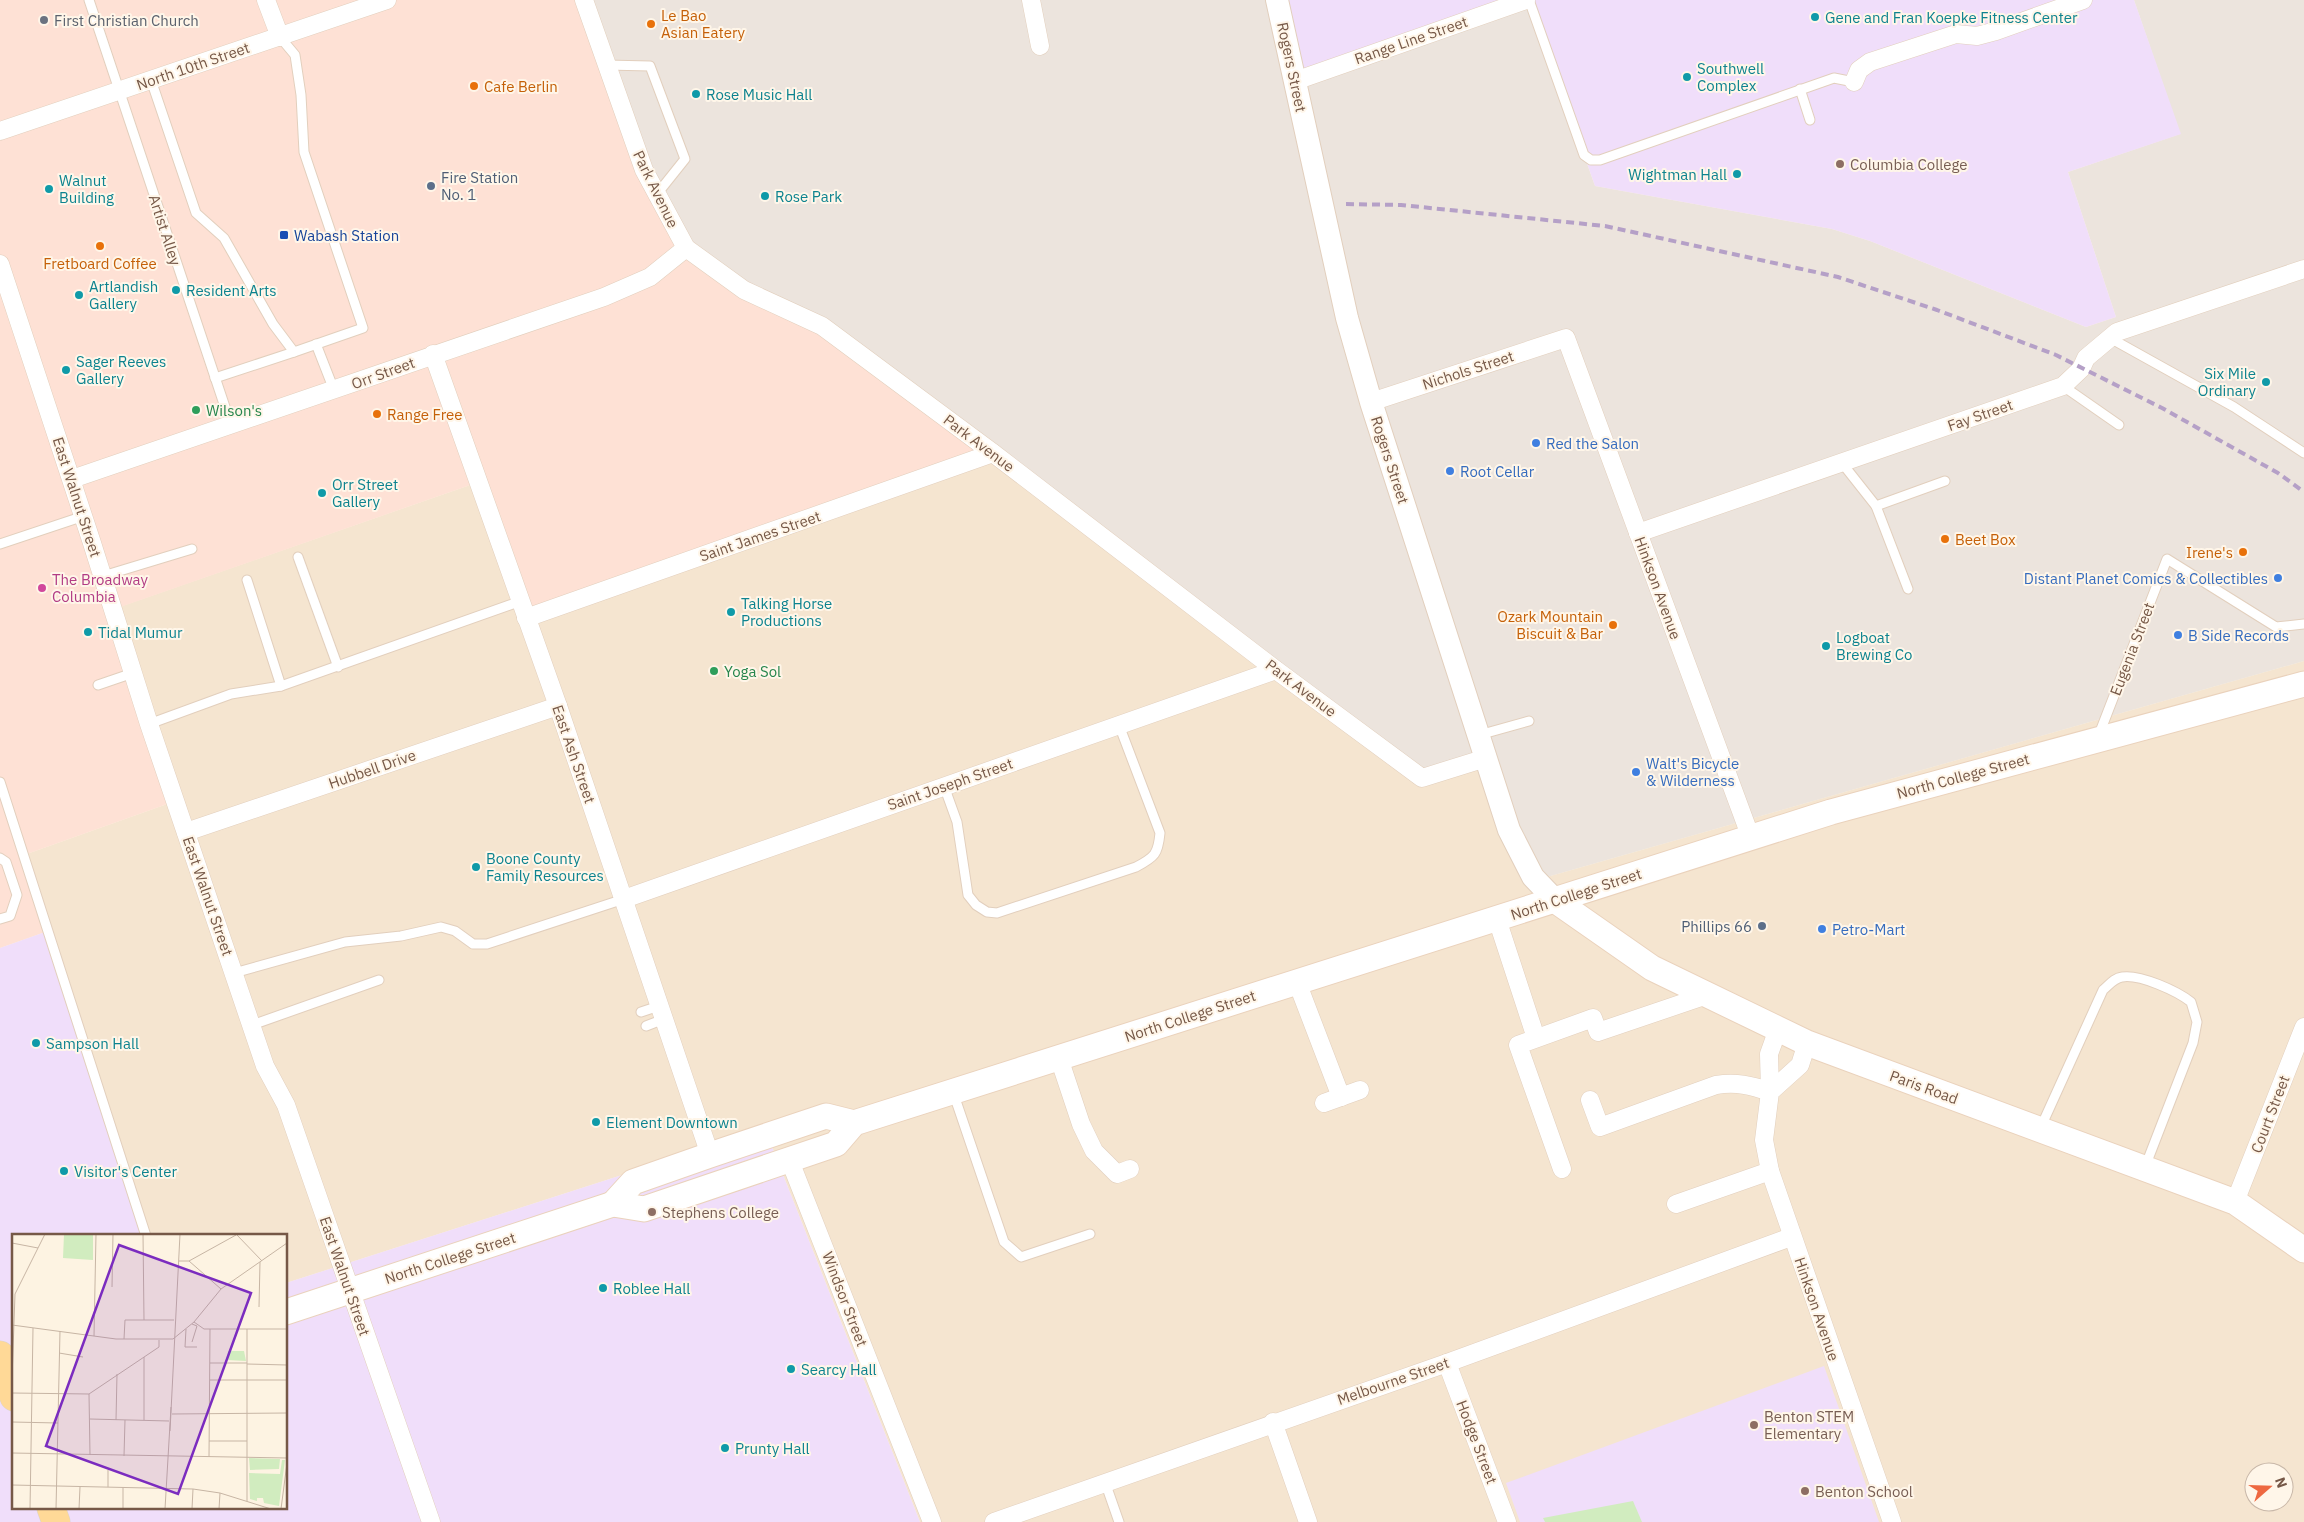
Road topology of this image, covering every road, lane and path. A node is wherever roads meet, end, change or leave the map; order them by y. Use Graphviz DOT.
graph roads {
  1 [pos="89,0"];
  2 [pos="266,0"];
  3 [pos="386,0"];
  4 [pos="584,0"];
  5 [pos="1031,0"];
  6 [pos="1277,0"];
  7 [pos="1528,0"];
  8 [pos="2083,0"];
  9 [pos="280,37"];
  10 [pos="1040,46"];
  11 [pos="605,65"];
  12 [pos="151,80"];
  13 [pos="1295,80"];
  14 [pos="1854,82"];
  15 [pos="1800,89"];
  16 [pos="119,91"];
  17 [pos="1810,120"];
  18 [pos="0,131"];
  19 [pos="657,194"];
  20 [pos="686,248"];
  21 [pos="0,264"];
  22 [pos="2304,269"];
  23 [pos="1566,338"];
  24 [pos="2110,338"];
  25 [pos="316,344"];
  26 [pos="294,352"];
  27 [pos="434,354"];
  28 [pos="215,378"];
  29 [pos="2063,386"];
  30 [pos="334,390"];
  31 [pos="1371,402"];
  32 [pos="232,425"];
  33 [pos="2119,425"];
  34 [pos="993,453"];
  35 [pos="2304,453"];
  36 [pos="1842,463"];
  37 [pos="72,479"];
  38 [pos="1945,481"];
  39 [pos="1876,506"];
  40 [pos="84,516"];
  41 [pos="1638,533"];
  42 [pos="0,544"];
  43 [pos="192,549"];
  44 [pos="298,557"];
  45 [pos="103,576"];
  46 [pos="247,580"];
  47 [pos="1908,589"];
  48 [pos="523,610"];
  49 [pos="2304,624"];
  50 [pos="338,667"];
  51 [pos="1276,670"];
  52 [pos="133,674"];
  53 [pos="2304,684"];
  54 [pos="98,686"];
  55 [pos="282,686"];
  56 [pos="558,706"];
  57 [pos="1529,720"];
  58 [pos="149,724"];
  59 [pos="1119,725"];
  60 [pos="1479,735"];
  61 [pos="2098,739"];
  62 [pos="1486,758"];
  63 [pos="0,782"];
  64 [pos="944,786"];
  65 [pos="186,832"];
  66 [pos="1751,838"];
  67 [pos="0,858"];
  68 [pos="624,899"];
  69 [pos="1556,901"];
  70 [pos="0,919"];
  71 [pos="1497,919"];
  72 [pos="234,973"];
  73 [pos="379,980"];
  74 [pos="1296,982"];
  75 [pos="1707,995"];
  76 [pos="641,1012"];
  77 [pos="662,1012"];
  78 [pos="252,1025"];
  79 [pos="646,1026"];
  80 [pos="2304,1026"];
  81 [pos="1778,1029"];
  82 [pos="1536,1038"];
  83 [pos="1807,1043"];
  84 [pos="1059,1058"];
  85 [pos="1360,1090"];
  86 [pos="953,1092"];
  87 [pos="1770,1092"];
  88 [pos="1341,1097"];
  89 [pos="1590,1100"];
  90 [pos="1324,1103"];
  91 [pos="854,1123"];
  92 [pos="2040,1129"];
  93 [pos="710,1155"];
  94 [pos="790,1161"];
  95 [pos="2144,1168"];
  96 [pos="1130,1169"];
  97 [pos="1562,1169"];
  98 [pos="1770,1171"];
  99 [pos="2235,1202"];
  100 [pos="613,1204"];
  101 [pos="1676,1204"];
  102 [pos="145,1234"];
  103 [pos="1090,1234"];
  104 [pos="1791,1237"];
  105 [pos="2304,1250"];
  106 [pos="351,1291"];
  107 [pos="288,1311"];
  108 [pos="1447,1363"];
  109 [pos="1272,1422"];
  110 [pos="1104,1482"];
  111 [pos="52,1510"];
  112 [pos="56,1522"];
  113 [pos="431,1522"];
  114 [pos="932,1522"];
  115 [pos="994,1522"];
  116 [pos="1119,1522"];
  117 [pos="1308,1522"];
  118 [pos="1507,1522"];
  119 [pos="1892,1522"];
  1 -- 16 [label="lane, Artist Alley"];
  2 -- 9 [label="street"];
  3 -- 9 [label="street, North 10th Street"];
  4 -- 11 [label="street, Park Avenue"];
  5 -- 10 [label="street"];
  6 -- 13 [label="street, Rogers Street"];
  7 -- 13 [label="street, Range Line Street"];
  7 -- 15 [label="lane"];
  8 -- 14 [label="street"];
  9 -- 12 [label="street, North 10th Street"];
  9 -- 25 [label="lane"];
  11 -- 19 [label="street, Park Avenue"];
  11 -- 19 [label="lane"];
  12 -- 16 [label="street, North 10th Street"];
  12 -- 26 [label="lane"];
  13 -- 31 [label="street, Rogers Street"];
  14 -- 15 [label="lane"];
  15 -- 17 [label="lane"];
  16 -- 18 [label="street, North 10th Street"];
  16 -- 28 [label="lane, Artist Alley"];
  19 -- 20 [label="street, Park Avenue"];
  20 -- 27 [label="street, Orr Street"];
  20 -- 34 [label="street, Park Avenue"];
  21 -- 37 [label="street, East Walnut Street"];
  22 -- 24 [label="street, Fay Street"];
  23 -- 31 [label="street, Nichols Street"];
  23 -- 41 [label="street, Hinkson Avenue"];
  24 -- 29 [label="street, Fay Street"];
  24 -- 35 [label="lane"];
  25 -- 26 [label="lane"];
  25 -- 30 [label="lane"];
  26 -- 28 [label="lane"];
  27 -- 30 [label="street, Orr Street"];
  27 -- 48 [label="street, East Ash Street"];
  28 -- 32 [label="lane, Artist Alley"];
  29 -- 33 [label="lane"];
  29 -- 36 [label="street, Fay Street"];
  30 -- 32 [label="street, Orr Street"];
  31 -- 60 [label="street, Rogers Street"];
  32 -- 37 [label="street, Orr Street"];
  34 -- 48 [label="street, Saint James Street"];
  34 -- 51 [label="street, Park Avenue"];
  36 -- 39 [label="lane"];
  36 -- 41 [label="street, Fay Street"];
  37 -- 40 [label="street, East Walnut Street"];
  38 -- 39 [label="lane"];
  39 -- 47 [label="lane"];
  40 -- 42 [label="lane"];
  40 -- 45 [label="street, East Walnut Street"];
  41 -- 66 [label="street, Hinkson Avenue"];
  43 -- 45 [label="lane"];
  44 -- 50 [label="lane"];
  45 -- 52 [label="street, East Walnut Street"];
  46 -- 55 [label="lane"];
  48 -- 50 [label="lane"];
  48 -- 56 [label="street, East Ash Street"];
  49 -- 61 [label="lane, Eugenia Street"];
  50 -- 55 [label="lane"];
  51 -- 59 [label="street, Saint Joseph Street"];
  51 -- 62 [label="street, Park Avenue"];
  52 -- 54 [label="lane"];
  52 -- 58 [label="street, East Walnut Street"];
  53 -- 61 [label="main road, North College Street"];
  55 -- 58 [label="lane"];
  56 -- 65 [label="street, Hubbell Drive"];
  56 -- 68 [label="street, East Ash Street"];
  57 -- 60 [label="lane"];
  58 -- 65 [label="street, East Walnut Street"];
  59 -- 64 [label="street, Saint Joseph Street"];
  59 -- 64 [label="lane"];
  60 -- 62 [label="street, Rogers Street"];
  61 -- 66 [label="main road, North College Street"];
  62 -- 69 [label="street, Rogers Street"];
  63 -- 102 [label="lane"];
  64 -- 68 [label="street, Saint Joseph Street"];
  65 -- 72 [label="street, East Walnut Street"];
  66 -- 69 [label="main road, North College Street"];
  67 -- 70 [label="lane"];
  68 -- 72 [label="lane"];
  68 -- 77 [label="street, East Ash Street"];
  69 -- 71 [label="main road, North College Street"];
  69 -- 75 [label="main road, Paris Road"];
  71 -- 74 [label="main road, North College Street"];
  71 -- 82 [label="street"];
  72 -- 78 [label="street, East Walnut Street"];
  73 -- 78 [label="lane"];
  74 -- 84 [label="main road, North College Street"];
  74 -- 88 [label="street"];
  75 -- 81 [label="main road, Paris Road"];
  75 -- 82 [label="street"];
  76 -- 77 [label="lane"];
  77 -- 79 [label="lane"];
  77 -- 93 [label="street, East Ash Street"];
  78 -- 106 [label="street, East Walnut Street"];
  80 -- 99 [label="street, Court Street"];
  81 -- 83 [label="main road, Paris Road"];
  81 -- 87 [label="street, Hinkson Avenue"];
  82 -- 97 [label="street"];
  83 -- 87 [label="street"];
  83 -- 92 [label="main road, Paris Road"];
  84 -- 86 [label="main road, North College Street"];
  84 -- 96 [label="street"];
  85 -- 88 [label="street"];
  86 -- 91 [label="main road, North College Street"];
  86 -- 103 [label="lane"];
  87 -- 89 [label="street"];
  87 -- 98 [label="street, Hinkson Avenue"];
  88 -- 90 [label="street"];
  91 -- 93 [label="main road"];
  91 -- 94 [label="main road, North College Street"];
  92 -- 95 [label="main road, Paris Road"];
  92 -- 95 [label="lane"];
  93 -- 100 [label="main road"];
  94 -- 100 [label="main road, North College Street"];
  94 -- 114 [label="street, Windsor Street"];
  95 -- 99 [label="main road, Paris Road"];
  98 -- 101 [label="street"];
  98 -- 104 [label="street, Hinkson Avenue"];
  99 -- 105 [label="main road, Paris Road"];
  100 -- 106 [label="main road, North College Street"];
  104 -- 108 [label="street, Melbourne Street"];
  104 -- 119 [label="street, Hinkson Avenue"];
  106 -- 107 [label="main road, North College Street"];
  106 -- 113 [label="street, East Walnut Street"];
  108 -- 109 [label="street, Melbourne Street"];
  108 -- 118 [label="street, Hodge Street"];
  109 -- 110 [label="street, Melbourne Street"];
  109 -- 117 [label="street"];
  110 -- 115 [label="street, Melbourne Street"];
  110 -- 116 [label="lane"];
  111 -- 112 [label="main road"];
}
